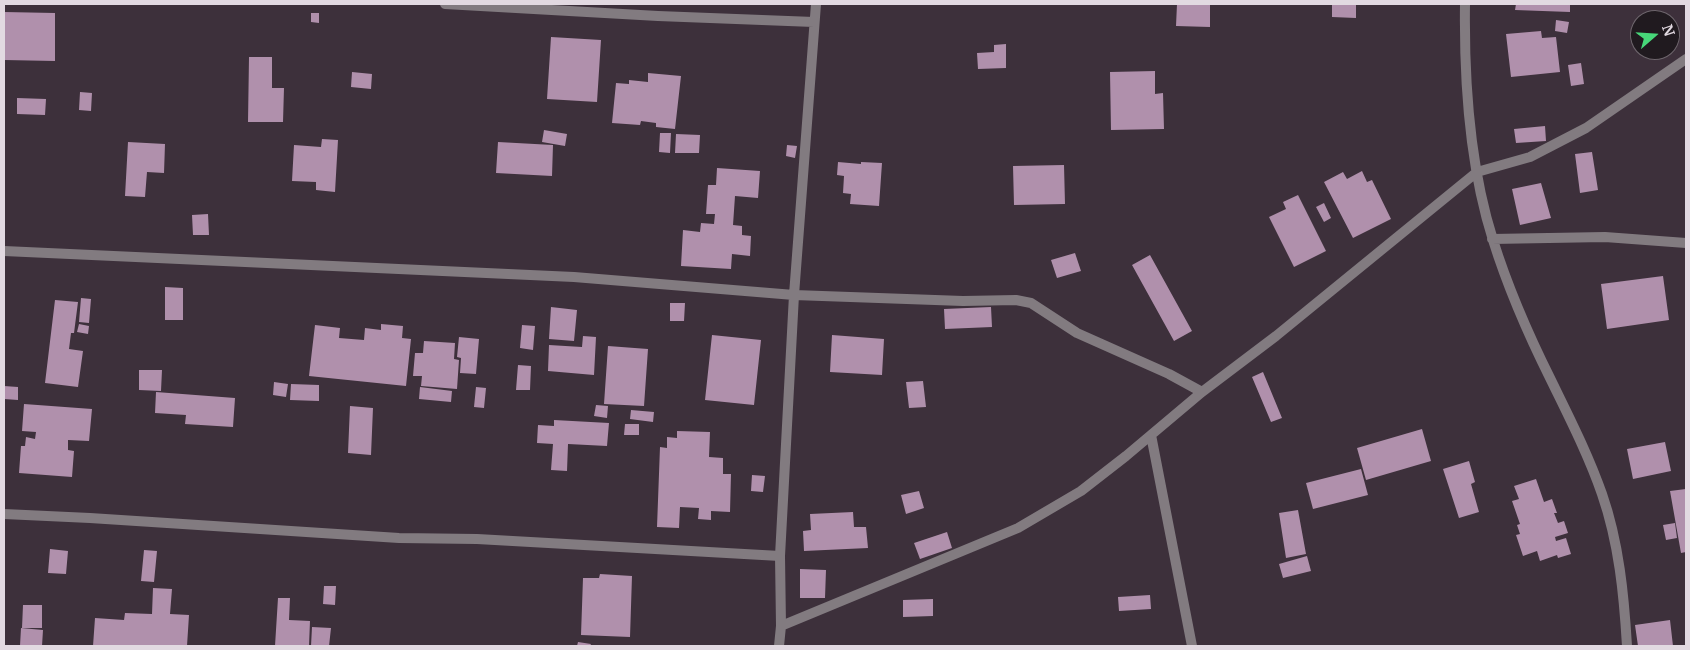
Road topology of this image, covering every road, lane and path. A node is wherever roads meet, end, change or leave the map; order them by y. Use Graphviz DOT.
graph roads {
  1 [pos="445,4"];
  2 [pos="816,4"];
  3 [pos="1465,4"];
  4 [pos="814,22"];
  5 [pos="1686,59"];
  6 [pos="1477,172"];
  7 [pos="1492,239"];
  8 [pos="1686,243"];
  9 [pos="4,252"];
  10 [pos="794,295"];
  11 [pos="1202,392"];
  12 [pos="1151,435"];
  13 [pos="4,514"];
  14 [pos="780,556"];
  15 [pos="781,626"];
  16 [pos="779,646"];
  17 [pos="1192,646"];
  18 [pos="1627,646"];
  1 -- 4 [label="street"];
  2 -- 4 [label="street"];
  3 -- 6 [label="street"];
  4 -- 10 [label="street"];
  5 -- 6 [label="street"];
  6 -- 7 [label="street"];
  6 -- 11 [label="street"];
  7 -- 8 [label="street"];
  7 -- 18 [label="street"];
  9 -- 10 [label="street"];
  10 -- 11 [label="street"];
  10 -- 14 [label="street"];
  11 -- 12 [label="street"];
  12 -- 15 [label="street"];
  12 -- 17 [label="street"];
  13 -- 14 [label="street"];
  14 -- 15 [label="street"];
  15 -- 16 [label="street"];
}
